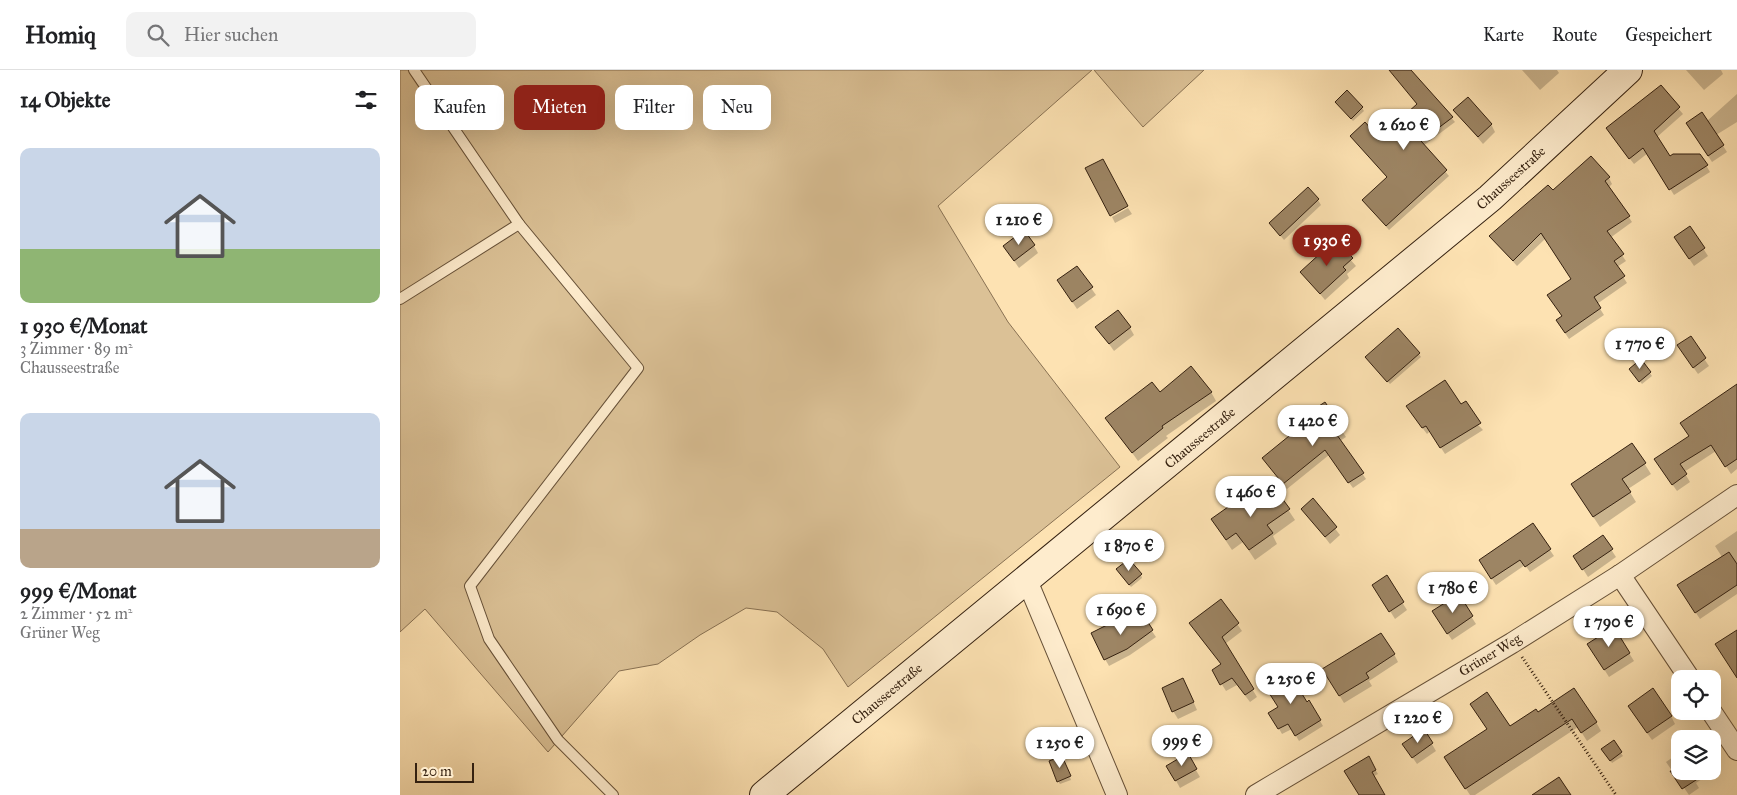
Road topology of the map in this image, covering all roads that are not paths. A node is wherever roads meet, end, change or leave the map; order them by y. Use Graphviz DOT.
graph roads {
  1 [pos="414,70"];
  2 [pos="1628,70"];
  3 [pos="519,224"];
  4 [pos="400,299"];
  5 [pos="1737,495"];
  6 [pos="1620,575"];
  7 [pos="1026,578"];
  8 [pos="1684,670"];
  9 [pos="1717,720"];
  10 [pos="1737,750"];
  11 [pos="613,795"];
  12 [pos="764,795"];
  13 [pos="1117,795"];
  14 [pos="1256,795"];
  1 -- 3 [label="lane"];
  2 -- 7 [label="main road, Chausseestraße"];
  3 -- 4 [label="lane"];
  3 -- 11 [label="lane"];
  5 -- 6 [label="street, Grüner Weg"];
  6 -- 8 [label="street"];
  6 -- 14 [label="street, Grüner Weg"];
  7 -- 12 [label="main road, Chausseestraße"];
  7 -- 13 [label="street"];
  9 -- 10 [label="street"];
}
